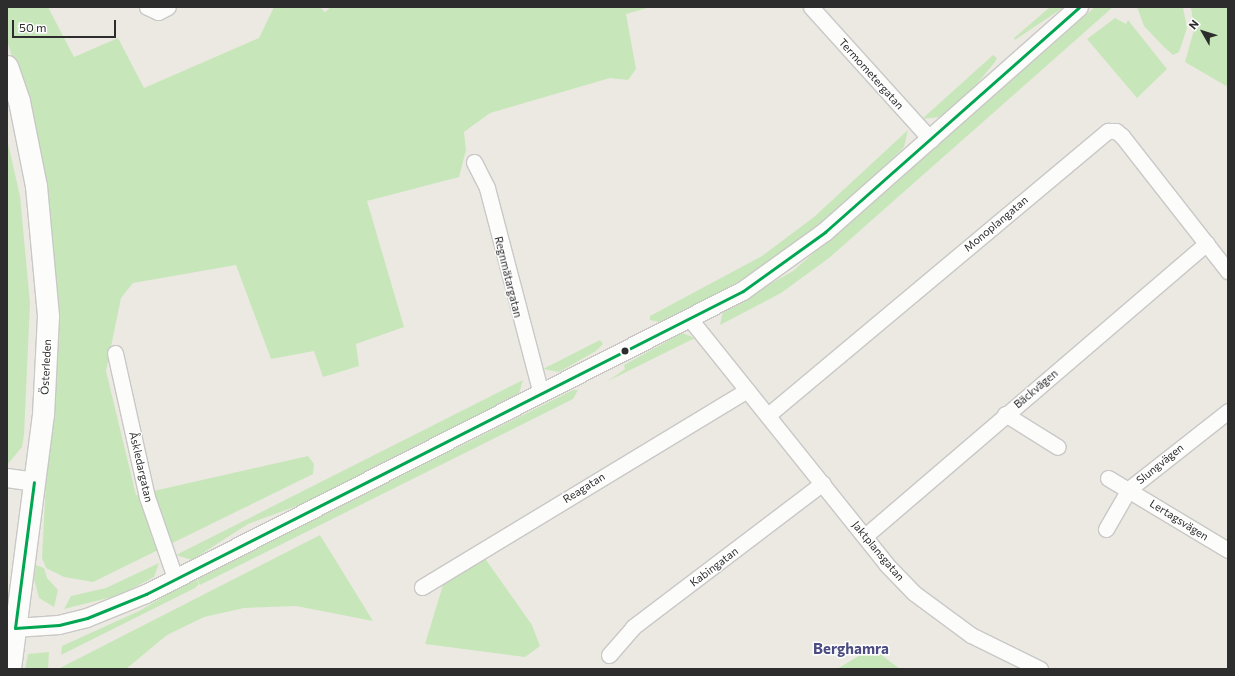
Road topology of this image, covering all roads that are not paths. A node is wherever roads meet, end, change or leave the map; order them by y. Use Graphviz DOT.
graph roads {
  1 [pos="812,7"];
  2 [pos="1079,7"];
  3 [pos="7,66"];
  4 [pos="931,140"];
  5 [pos="474,162"];
  6 [pos="1207,243"];
  7 [pos="1228,271"];
  8 [pos="690,319"];
  9 [pos="115,353"];
  10 [pos="747,390"];
  11 [pos="541,394"];
  12 [pos="1228,411"];
  13 [pos="1005,414"];
  14 [pos="768,415"];
  15 [pos="1058,447"];
  16 [pos="7,478"];
  17 [pos="1108,478"];
  18 [pos="34,482"];
  19 [pos="824,482"];
  20 [pos="1129,489"];
  21 [pos="1106,529"];
  22 [pos="865,536"];
  23 [pos="1228,550"];
  24 [pos="175,578"];
  25 [pos="422,587"];
  26 [pos="15,628"];
  27 [pos="609,655"];
  28 [pos="10,669"];
  29 [pos="1040,669"];
  1 -- 4 [label="street, Termometergatan"];
  2 -- 4 [label="street"];
  3 -- 18 [label="main road, Österleden"];
  4 -- 8 [label="street"];
  5 -- 11 [label="street, Regnmätargatan"];
  6 -- 7 [label="street"];
  6 -- 13 [label="street, Bäckvägen"];
  6 -- 14 [label="street, Monoplangatan"];
  8 -- 10 [label="street, Jaktplansgatan"];
  8 -- 11 [label="street"];
  9 -- 24 [label="street, Åskledargatan"];
  10 -- 14 [label="street, Jaktplansgatan"];
  10 -- 25 [label="street, Reagatan"];
  11 -- 24 [label="street"];
  12 -- 20 [label="street, Slungvägen"];
  13 -- 15 [label="street"];
  13 -- 22 [label="street, Bäckvägen"];
  14 -- 19 [label="street, Jaktplansgatan"];
  16 -- 18 [label="street"];
  17 -- 20 [label="street, Lertagsvägen"];
  18 -- 26 [label="main road, Österleden"];
  19 -- 22 [label="street, Jaktplansgatan"];
  19 -- 27 [label="street, Kabingatan"];
  20 -- 21 [label="street, Slungvägen"];
  20 -- 23 [label="street, Lertagsvägen"];
  22 -- 29 [label="street, Jaktplansgatan"];
  24 -- 26 [label="street"];
  26 -- 28 [label="main road, Österleden"];
}
